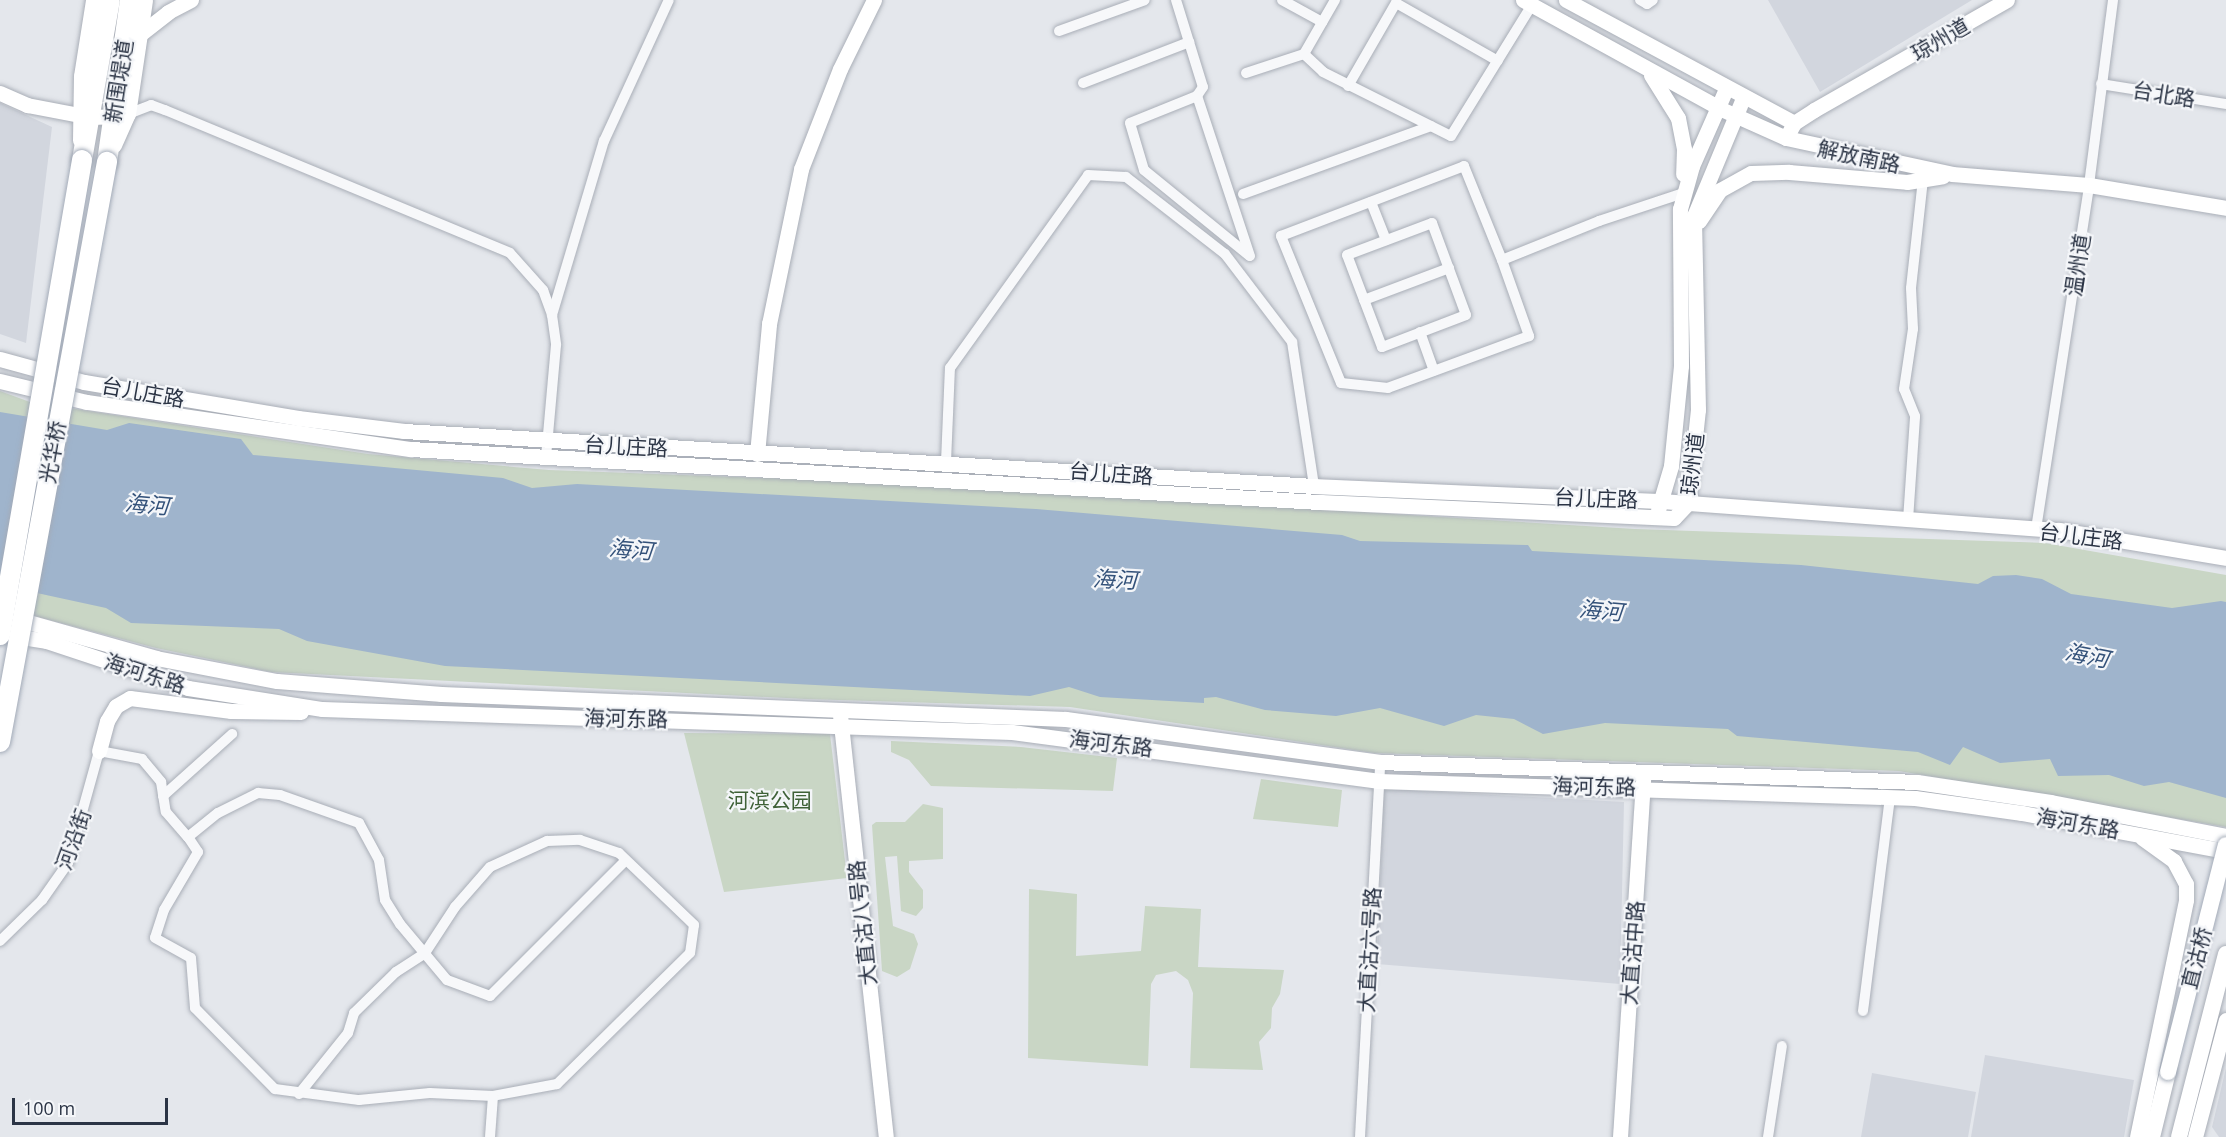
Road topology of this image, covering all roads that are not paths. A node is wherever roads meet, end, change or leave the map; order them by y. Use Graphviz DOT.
graph roads {
  1 [pos="93,0"];
  2 [pos="110,0"];
  3 [pos="130,0"];
  4 [pos="145,0"];
  5 [pos="191,0"];
  6 [pos="669,0"];
  7 [pos="874,0"];
  8 [pos="1145,0"];
  9 [pos="1176,0"];
  10 [pos="1282,0"];
  11 [pos="1335,0"];
  12 [pos="1566,0"];
  13 [pos="1640,0"];
  14 [pos="1653,0"];
  15 [pos="2007,0"];
  16 [pos="2113,0"];
  17 [pos="1528,2"];
  18 [pos="1322,22"];
  19 [pos="1059,31"];
  20 [pos="140,34"];
  21 [pos="1189,42"];
  22 [pos="1304,54"];
  23 [pos="1498,62"];
  24 [pos="121,66"];
  25 [pos="1643,66"];
  26 [pos="1246,74"];
  27 [pos="1083,83"];
  28 [pos="2101,84"];
  29 [pos="1348,86"];
  30 [pos="1726,89"];
  31 [pos="0,93"];
  32 [pos="1197,96"];
  33 [pos="1743,98"];
  34 [pos="2226,104"];
  35 [pos="1716,107"];
  36 [pos="84,115"];
  37 [pos="120,116"];
  38 [pos="1735,116"];
  39 [pos="1794,123"];
  40 [pos="1431,126"];
  41 [pos="1786,138"];
  42 [pos="82,160"];
  43 [pos="107,162"];
  44 [pos="1952,174"];
  45 [pos="1923,180"];
  46 [pos="2089,185"];
  47 [pos="1243,194"];
  48 [pos="1683,194"];
  49 [pos="1371,202"];
  50 [pos="2226,208"];
  51 [pos="1693,233"];
  52 [pos="1386,240"];
  53 [pos="1502,260"];
  54 [pos="1449,268"];
  55 [pos="1364,300"];
  56 [pos="552,315"];
  57 [pos="1420,333"];
  58 [pos="0,359"];
  59 [pos="1434,371"];
  60 [pos="0,381"];
  61 [pos="548,441"];
  62 [pos="757,454"];
  63 [pos="546,458"];
  64 [pos="946,462"];
  65 [pos="1314,486"];
  66 [pos="1662,501"];
  67 [pos="1688,503"];
  68 [pos="1655,519"];
  69 [pos="1908,520"];
  70 [pos="2036,529"];
  71 [pos="2226,558"];
  72 [pos="0,616"];
  73 [pos="0,634"];
  74 [pos="322,709"];
  75 [pos="840,716"];
  76 [pos="232,734"];
  77 [pos="0,742"];
  78 [pos="99,751"];
  79 [pos="1380,762"];
  80 [pos="1648,770"];
  81 [pos="1378,781"];
  82 [pos="1647,787"];
  83 [pos="163,796"];
  84 [pos="1890,797"];
  85 [pos="2128,832"];
  86 [pos="2226,836"];
  87 [pos="188,837"];
  88 [pos="2226,845"];
  89 [pos="2226,851"];
  90 [pos="626,860"];
  91 [pos="0,941"];
  92 [pos="425,953"];
  93 [pos="2226,954"];
  94 [pos="1863,1011"];
  95 [pos="2226,1020"];
  96 [pos="1782,1046"];
  97 [pos="299,1094"];
  98 [pos="493,1095"];
  99 [pos="490,1137"];
  100 [pos="886,1137"];
  101 [pos="1360,1137"];
  102 [pos="1620,1137"];
  103 [pos="1629,1137"];
  104 [pos="1768,1137"];
  105 [pos="2137,1137"];
  106 [pos="2152,1137"];
  107 [pos="2179,1137"];
  108 [pos="2194,1137"];
  1 -- 36 [label="street"];
  2 -- 36 [label="highway, 新围堤道"];
  3 -- 24 [label="highway, 新围堤道"];
  4 -- 20 [label="street"];
  5 -- 20 [label="street"];
  6 -- 56 [label="street"];
  7 -- 62 [label="street"];
  8 -- 19 [label="street"];
  9 -- 21 [label="street"];
  10 -- 18 [label="street"];
  11 -- 18 [label="street"];
  12 -- 30 [label="street, 解放南路"];
  13 -- 14 [label="street"];
  15 -- 39 [label="street, 琼州道"];
  16 -- 28 [label="street, 温州道"];
  17 -- 23 [label="street"];
  17 -- 25 [label="street, 解放南路"];
  18 -- 22 [label="street"];
  20 -- 24 [label="street"];
  20 -- 37 [label="street"];
  21 -- 27 [label="street"];
  21 -- 32 [label="street"];
  22 -- 26 [label="street"];
  22 -- 29 [label="street"];
  23 -- 29 [label="street"];
  23 -- 40 [label="street"];
  24 -- 37 [label="highway, 新围堤道"];
  25 -- 35 [label="street, 解放南路"];
  25 -- 48 [label="street"];
  28 -- 34 [label="street, 台北路"];
  28 -- 46 [label="street, 温州道"];
  29 -- 40 [label="street"];
  30 -- 33 [label="street, 解放南路"];
  30 -- 35 [label="street, 琼州道"];
  31 -- 36 [label="street"];
  32 -- 32 [label="street"];
  33 -- 38 [label="street, 琼州道"];
  33 -- 39 [label="street, 解放南路"];
  35 -- 38 [label="street, 解放南路"];
  35 -- 48 [label="street, 琼州道"];
  36 -- 37 [label="street"];
  36 -- 42 [label="highway, 新围堤道"];
  37 -- 43 [label="highway, 新围堤道"];
  37 -- 56 [label="street"];
  38 -- 41 [label="street, 解放南路"];
  38 -- 51 [label="street, 琼州道"];
  39 -- 41 [label="street"];
  40 -- 47 [label="street"];
  41 -- 44 [label="street, 解放南路"];
  42 -- 73 [label="highway, 光华桥, bridge"];
  43 -- 77 [label="highway, 光华桥, bridge"];
  44 -- 45 [label="street"];
  44 -- 46 [label="street, 解放南路"];
  45 -- 51 [label="street"];
  45 -- 69 [label="street"];
  46 -- 50 [label="street, 解放南路"];
  46 -- 70 [label="street, 温州道"];
  48 -- 53 [label="street"];
  48 -- 66 [label="street, 琼州道"];
  49 -- 52 [label="street"];
  49 -- 53 [label="street"];
  49 -- 59 [label="street"];
  51 -- 67 [label="street, 琼州道"];
  52 -- 54 [label="street"];
  52 -- 55 [label="street"];
  53 -- 59 [label="street"];
  54 -- 55 [label="street"];
  54 -- 57 [label="street"];
  55 -- 57 [label="street"];
  56 -- 61 [label="street"];
  57 -- 59 [label="street"];
  58 -- 61 [label="street, 台儿庄路"];
  60 -- 63 [label="street, 台儿庄路"];
  61 -- 62 [label="street, 台儿庄路"];
  61 -- 63 [label="street"];
  62 -- 64 [label="street, 台儿庄路"];
  63 -- 68 [label="street, 台儿庄路"];
  64 -- 65 [label="street, 台儿庄路"];
  64 -- 65 [label="street"];
  65 -- 66 [label="street, 台儿庄路"];
  66 -- 67 [label="street, 台儿庄路"];
  66 -- 68 [label="street, 琼州道"];
  67 -- 68 [label="street, 琼州道"];
  67 -- 69 [label="street, 台儿庄路"];
  69 -- 70 [label="street, 台儿庄路"];
  70 -- 71 [label="street, 台儿庄路"];
  72 -- 75 [label="street, 海河东路"];
  73 -- 74 [label="street, 海河东路"];
  74 -- 75 [label="street, 海河东路"];
  74 -- 78 [label="street"];
  75 -- 79 [label="street, 海河东路"];
  75 -- 81 [label="street, 海河东路"];
  75 -- 100 [label="street, 大直沽八号路"];
  76 -- 83 [label="street"];
  78 -- 83 [label="street"];
  78 -- 91 [label="street, 河沿街"];
  79 -- 80 [label="street, 海河东路"];
  79 -- 81 [label="street, 大直沽六号路"];
  80 -- 82 [label="street, 大直沽中路"];
  80 -- 86 [label="street, 海河东路"];
  81 -- 82 [label="street, 海河东路"];
  81 -- 101 [label="street, 大直沽六号路"];
  82 -- 84 [label="street, 海河东路"];
  82 -- 102 [label="street, 大直沽中路"];
  82 -- 103 [label="street, 大直沽中路"];
  83 -- 87 [label="street"];
  84 -- 85 [label="street, 海河东路"];
  84 -- 94 [label="street"];
  85 -- 89 [label="street, 海河东路"];
  85 -- 105 [label="street"];
  87 -- 92 [label="street"];
  87 -- 97 [label="street"];
  88 -- 106 [label="main road, 直沽桥, bridge"];
  90 -- 92 [label="street"];
  90 -- 92 [label="street"];
  90 -- 98 [label="street"];
  92 -- 97 [label="street"];
  93 -- 107 [label="main road, 直沽桥"];
  95 -- 108 [label="street"];
  96 -- 104 [label="street"];
  97 -- 98 [label="street"];
  98 -- 99 [label="street"];
}
